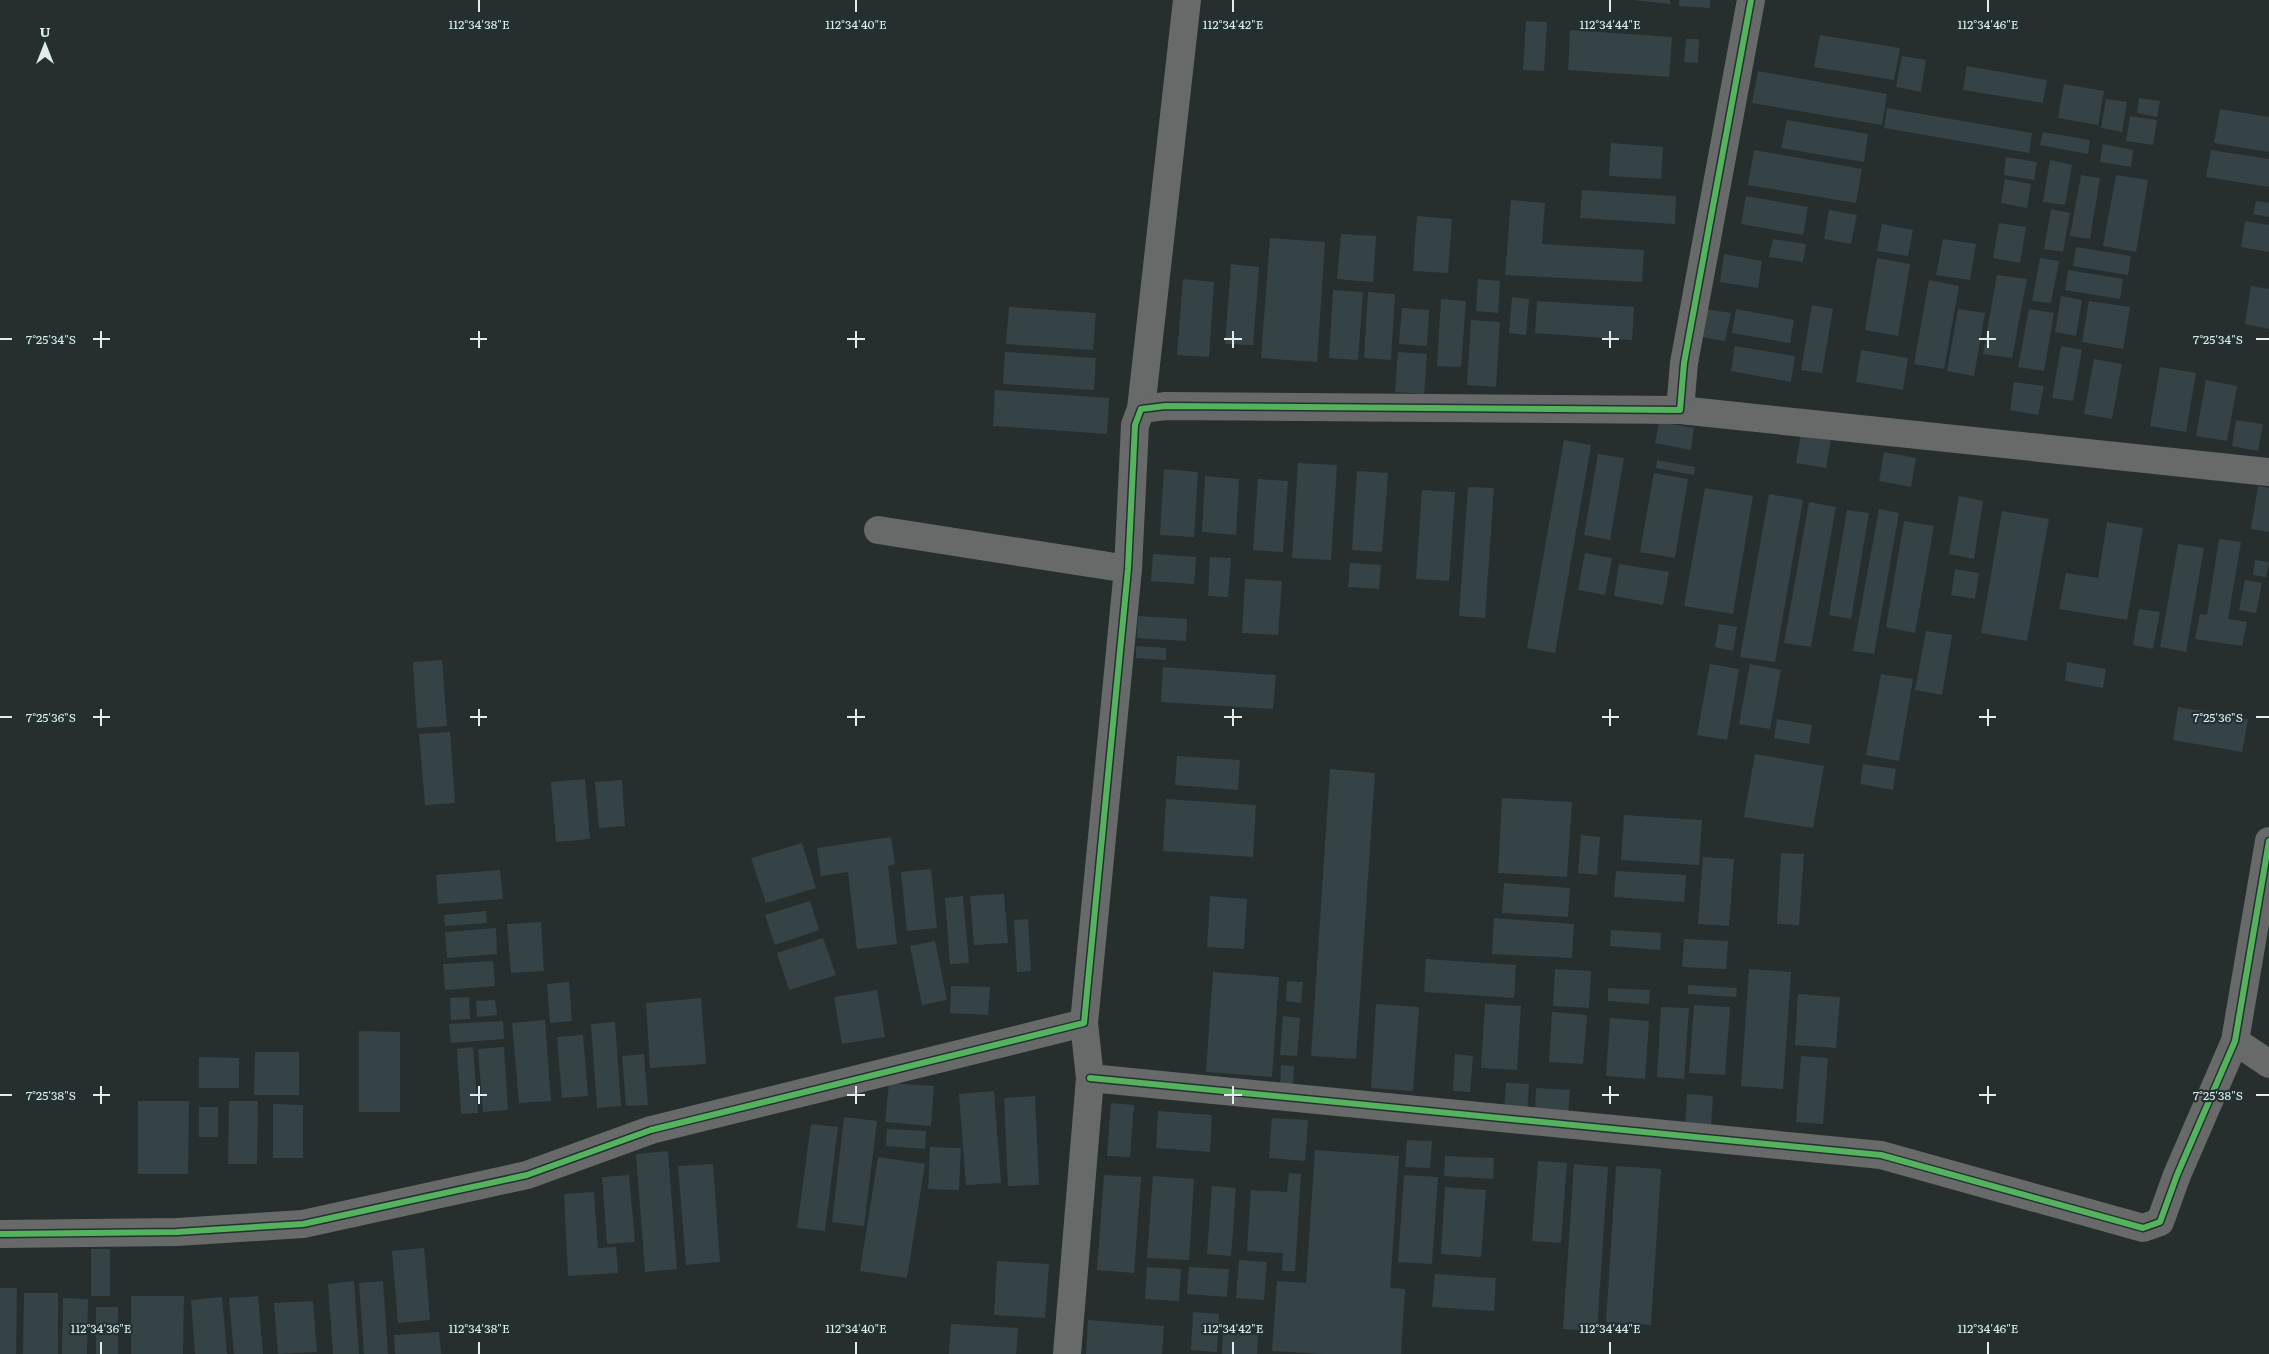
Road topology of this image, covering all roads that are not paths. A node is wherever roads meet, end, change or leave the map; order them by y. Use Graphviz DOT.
graph roads {
  1 [pos="1187,0"];
  2 [pos="1751,0"];
  3 [pos="1140,409"];
  4 [pos="1680,410"];
  5 [pos="2269,472"];
  6 [pos="878,530"];
  7 [pos="1128,569"];
  8 [pos="2269,841"];
  9 [pos="1084,1023"];
  10 [pos="2235,1041"];
  11 [pos="2269,1064"];
  12 [pos="1090,1078"];
  13 [pos="0,1234"];
  14 [pos="1067,1354"];
  1 -- 3 [label="street"];
  2 -- 4 [label="street"];
  3 -- 4 [label="street"];
  3 -- 7 [label="street"];
  4 -- 5 [label="street"];
  6 -- 7 [label="street"];
  7 -- 9 [label="street"];
  8 -- 10 [label="street"];
  9 -- 12 [label="street"];
  9 -- 13 [label="street"];
  10 -- 11 [label="street"];
  10 -- 12 [label="street"];
  12 -- 14 [label="street"];
}
